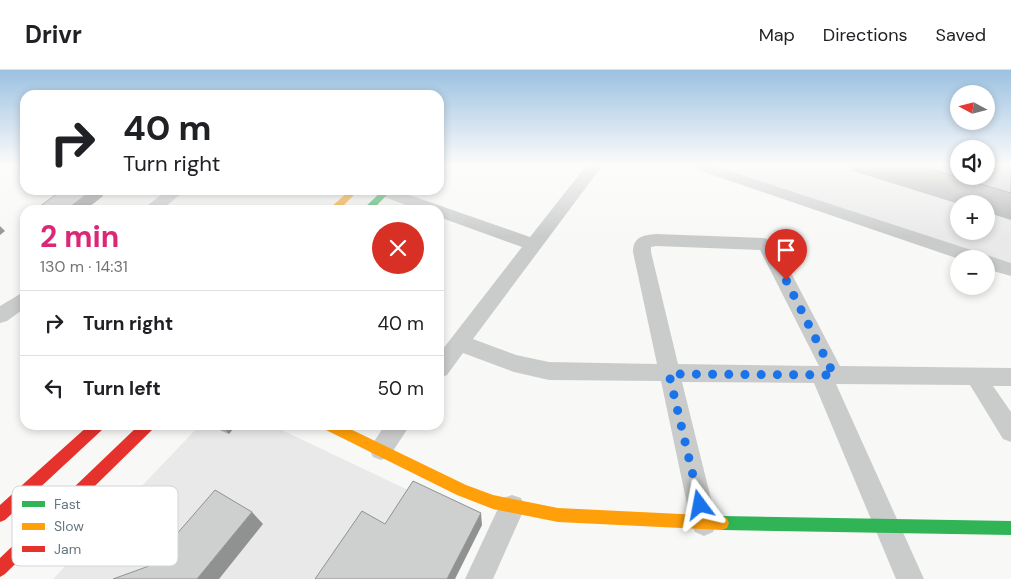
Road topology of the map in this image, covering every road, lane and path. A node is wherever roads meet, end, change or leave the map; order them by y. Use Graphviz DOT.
graph roads {
  1 [pos="576,190"];
  2 [pos="771,190"];
  3 [pos="171,195"];
  4 [pos="350,195"];
  5 [pos="382,195"];
  6 [pos="396,195"];
  7 [pos="157,205"];
  8 [pos="338,205"];
  9 [pos="373,205"];
  10 [pos="422,205"];
  11 [pos="444,213"];
  12 [pos="533,245"];
  13 [pos="950,250"];
  14 [pos="995,265"];
  15 [pos="1011,270"];
  16 [pos="20,302"];
  17 [pos="0,316"];
  18 [pos="458,342"];
  19 [pos="444,362"];
  20 [pos="669,374"];
  21 [pos="828,375"];
  22 [pos="976,377"];
  23 [pos="1011,377"];
  24 [pos="93,430"];
  25 [pos="143,430"];
  26 [pos="340,430"];
  27 [pos="394,430"];
  28 [pos="1011,432"];
  29 [pos="381,449"];
  30 [pos="38,486"];
  31 [pos="81,486"];
  32 [pos="12,506"];
  33 [pos="512,507"];
  34 [pos="0,515"];
  35 [pos="704,523"];
  36 [pos="888,528"];
  37 [pos="1011,528"];
  38 [pos="12,556"];
  39 [pos="0,569"];
  40 [pos="479,579"];
  41 [pos="910,579"];
  1 -- 12 [label="street"];
  2 -- 13 [label="street"];
  3 -- 7 [label="street"];
  4 -- 8 [label="street"];
  5 -- 9 [label="street"];
  6 -- 10 [label="street"];
  11 -- 12 [label="street"];
  12 -- 18 [label="street"];
  14 -- 15 [label="street"];
  16 -- 17 [label="street"];
  18 -- 19 [label="street"];
  18 -- 20 [label="street"];
  20 -- 21 [label="street"];
  20 -- 21 [label="street"];
  20 -- 35 [label="street"];
  21 -- 22 [label="street"];
  21 -- 36 [label="street"];
  22 -- 23 [label="street"];
  22 -- 28 [label="street"];
  24 -- 30 [label="street"];
  25 -- 31 [label="street"];
  26 -- 29 [label="street"];
  27 -- 29 [label="street"];
  29 -- 33 [label="street"];
  32 -- 34 [label="street"];
  33 -- 35 [label="street"];
  33 -- 40 [label="street"];
  35 -- 36 [label="street"];
  36 -- 37 [label="street"];
  36 -- 41 [label="street"];
  38 -- 39 [label="street"];
}
